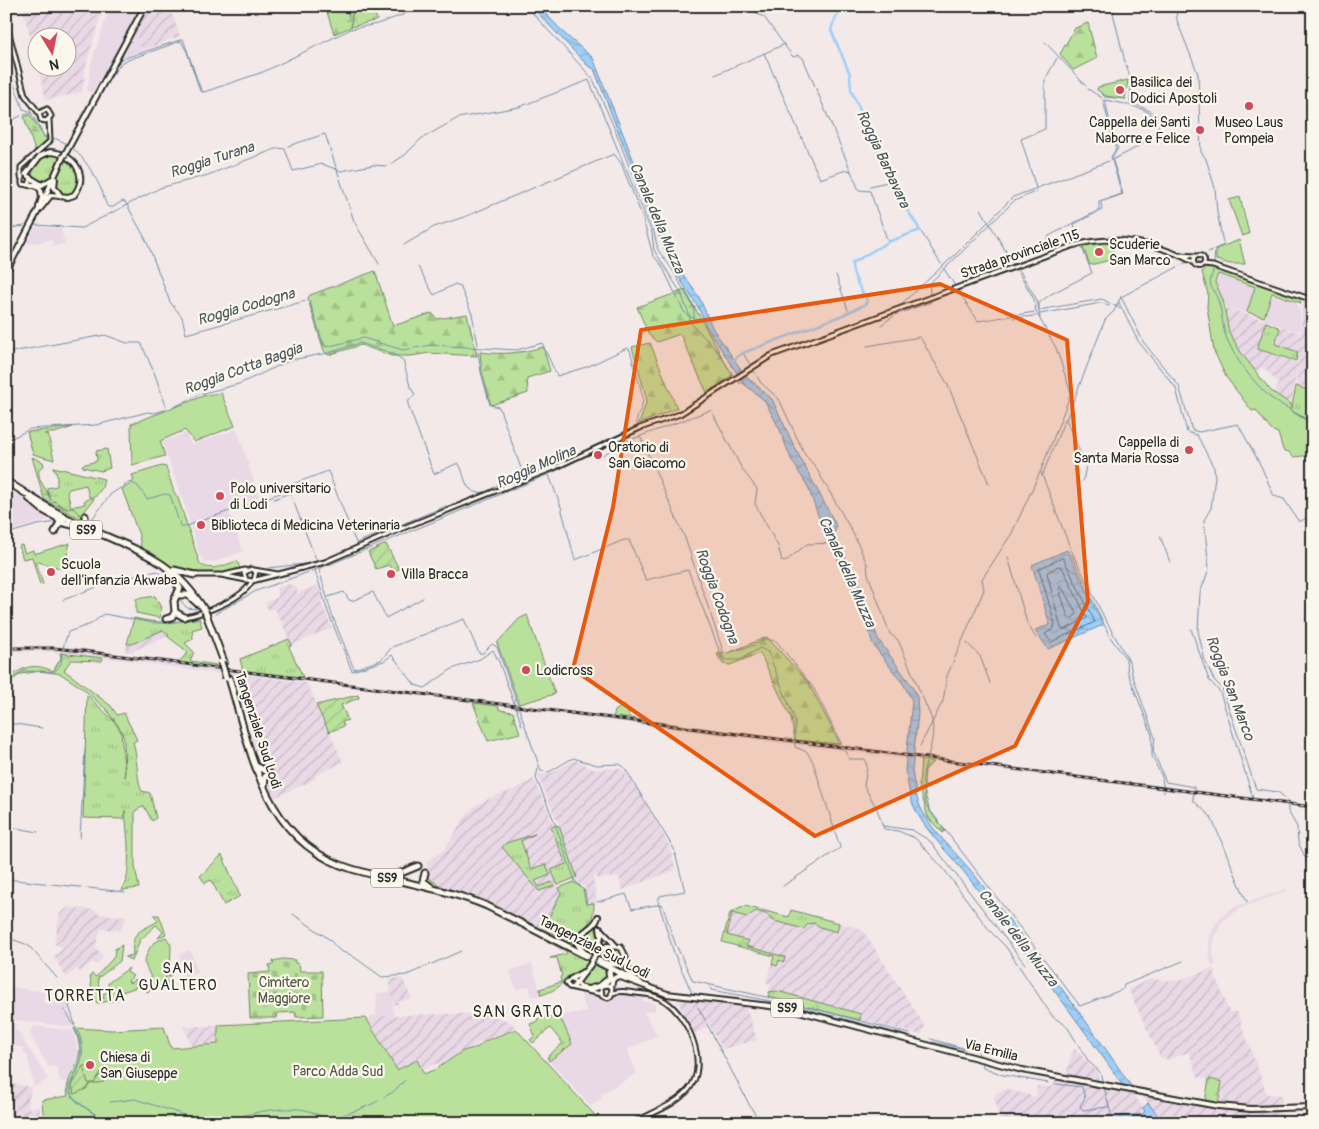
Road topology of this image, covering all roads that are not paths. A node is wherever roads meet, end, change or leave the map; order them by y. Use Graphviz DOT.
graph roads {
  1 [pos="145,6"];
  2 [pos="6,22"];
  3 [pos="40,111"];
  4 [pos="49,119"];
  5 [pos="44,121"];
  6 [pos="49,126"];
  7 [pos="56,173"];
  8 [pos="27,176"];
  9 [pos="29,185"];
  10 [pos="60,195"];
  11 [pos="39,210"];
  12 [pos="1179,254"];
  13 [pos="1195,256"];
  14 [pos="1205,260"];
  15 [pos="1193,262"];
  16 [pos="1203,265"];
  17 [pos="1213,266"];
  18 [pos="6,272"];
  19 [pos="1313,300"];
  20 [pos="6,483"];
  21 [pos="29,498"];
  22 [pos="59,524"];
  23 [pos="77,526"];
  24 [pos="100,532"];
  25 [pos="158,560"];
  26 [pos="253,569"];
  27 [pos="247,570"];
  28 [pos="168,571"];
  29 [pos="281,574"];
  30 [pos="195,575"];
  31 [pos="221,575"];
  32 [pos="246,580"];
  33 [pos="253,580"];
  34 [pos="248,588"];
  35 [pos="192,591"];
  36 [pos="176,596"];
  37 [pos="198,604"];
  38 [pos="175,612"];
  39 [pos="204,613"];
  40 [pos="184,617"];
  41 [pos="166,619"];
  42 [pos="228,678"];
  43 [pos="256,765"];
  44 [pos="264,790"];
  45 [pos="418,866"];
  46 [pos="358,870"];
  47 [pos="425,873"];
  48 [pos="464,898"];
  49 [pos="598,917"];
  50 [pos="594,925"];
  51 [pos="600,927"];
  52 [pos="539,931"];
  53 [pos="571,937"];
  54 [pos="577,942"];
  55 [pos="617,946"];
  56 [pos="582,951"];
  57 [pos="596,954"];
  58 [pos="625,955"];
  59 [pos="600,965"];
  60 [pos="589,966"];
  61 [pos="609,972"];
  62 [pos="575,983"];
  63 [pos="637,983"];
  64 [pos="608,986"];
  65 [pos="590,989"];
  66 [pos="630,992"];
  67 [pos="613,993"];
  68 [pos="601,994"];
  69 [pos="1313,1108"];
  70 [pos="633,1123"];
  1 -- 7 [label="main road"];
  2 -- 3 [label="main road"];
  3 -- 4 [label="main road"];
  3 -- 5 [label="main road"];
  4 -- 5 [label="main road"];
  4 -- 6 [label="main road"];
  5 -- 6 [label="main road"];
  6 -- 8 [label="main road"];
  7 -- 8 [label="main road"];
  7 -- 10 [label="main road"];
  7 -- 11 [label="main road"];
  8 -- 9 [label="main road"];
  8 -- 9 [label="main road"];
  8 -- 10 [label="main road"];
  9 -- 11 [label="main road"];
  10 -- 11 [label="main road"];
  11 -- 18 [label="main road"];
  12 -- 13 [label="main road"];
  12 -- 15 [label="main road"];
  12 -- 29 [label="main road, Strada provinciale 115"];
  13 -- 14 [label="main road"];
  13 -- 15 [label="main road"];
  14 -- 16 [label="main road"];
  14 -- 17 [label="main road"];
  15 -- 16 [label="main road"];
  16 -- 17 [label="main road"];
  17 -- 19 [label="main road"];
  20 -- 21 [label="highway, SS9"];
  20 -- 22 [label="highway, SS9"];
  21 -- 22 [label="highway"];
  21 -- 23 [label="highway, SS9"];
  22 -- 23 [label="highway"];
  22 -- 24 [label="highway, SS9"];
  22 -- 24 [label="highway"];
  23 -- 28 [label="highway, SS9"];
  24 -- 25 [label="highway, SS9"];
  25 -- 30 [label="highway"];
  25 -- 35 [label="highway, SS9"];
  26 -- 27 [label="main road"];
  26 -- 29 [label="main road"];
  26 -- 33 [label="main road"];
  27 -- 31 [label="main road"];
  27 -- 32 [label="main road"];
  28 -- 36 [label="highway"];
  28 -- 37 [label="highway, SS9"];
  29 -- 33 [label="main road"];
  30 -- 31 [label="main road"];
  30 -- 35 [label="highway"];
  31 -- 32 [label="main road"];
  32 -- 33 [label="main road"];
  32 -- 34 [label="main road"];
  33 -- 34 [label="main road"];
  34 -- 40 [label="main road"];
  35 -- 39 [label="highway, SS9"];
  36 -- 37 [label="highway"];
  36 -- 38 [label="highway"];
  37 -- 39 [label="highway, SS9"];
  38 -- 40 [label="highway"];
  38 -- 41 [label="highway"];
  39 -- 42 [label="highway, SS9, bridge"];
  42 -- 43 [label="highway, Tangenziale Sud Lodi / SS9"];
  42 -- 59 [label="highway, SS9"];
  43 -- 44 [label="highway, Tangenziale Sud Lodi / SS9"];
  43 -- 44 [label="highway"];
  44 -- 46 [label="highway, Tangenziale Sud Lodi / SS9"];
  45 -- 46 [label="highway"];
  46 -- 48 [label="highway, Tangenziale Sud Lodi / SS9"];
  47 -- 48 [label="highway"];
  48 -- 52 [label="highway, Tangenziale Sud Lodi / SS9"];
  49 -- 50 [label="main road"];
  50 -- 51 [label="main road"];
  50 -- 54 [label="main road"];
  52 -- 56 [label="highway"];
  52 -- 63 [label="highway, Tangenziale Sud Lodi / SS9"];
  53 -- 54 [label="main road"];
  54 -- 56 [label="main road"];
  55 -- 57 [label="main road"];
  55 -- 57 [label="main road"];
  55 -- 58 [label="main road"];
  56 -- 58 [label="main road"];
  57 -- 60 [label="main road, bridge"];
  58 -- 63 [label="main road"];
  59 -- 61 [label="highway"];
  59 -- 63 [label="highway, SS9"];
  60 -- 62 [label="main road"];
  60 -- 62 [label="main road"];
  61 -- 64 [label="highway"];
  61 -- 65 [label="highway"];
  62 -- 65 [label="main road"];
  62 -- 68 [label="main road"];
  63 -- 64 [label="main road"];
  63 -- 69 [label="main road, Via Emilia / SS9"];
  64 -- 65 [label="main road"];
  64 -- 66 [label="main road"];
  64 -- 67 [label="main road"];
  64 -- 68 [label="main road"];
  66 -- 67 [label="main road"];
  66 -- 70 [label="main road"];
  67 -- 68 [label="main road"];
}
